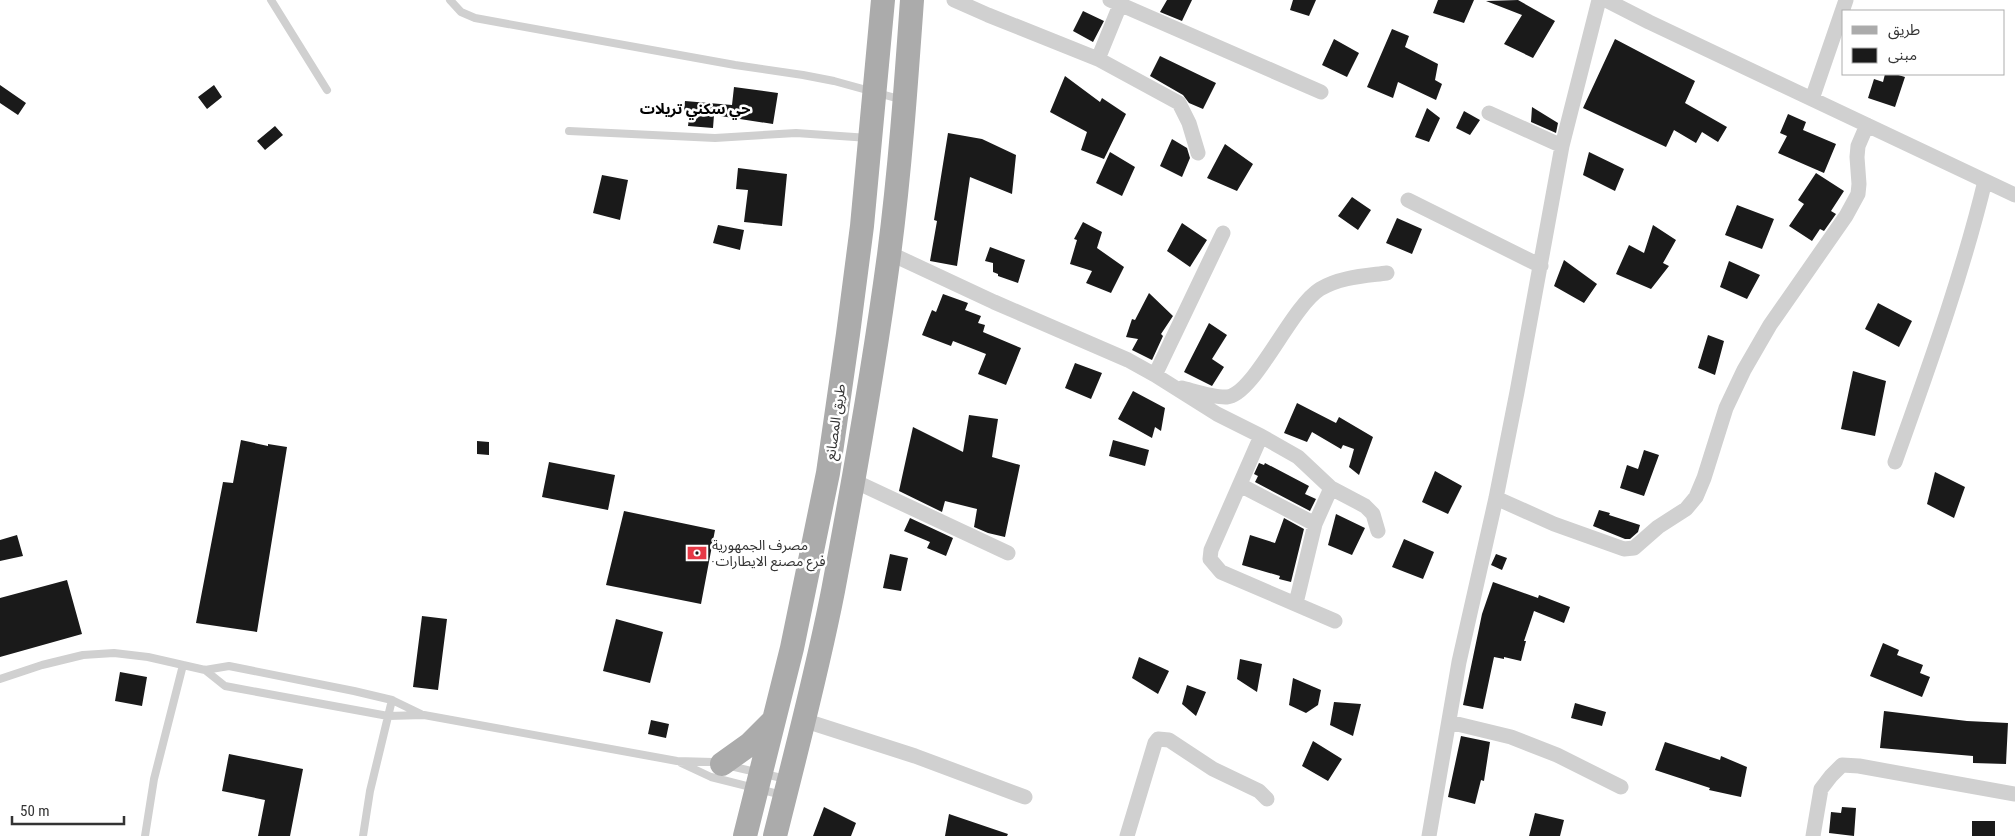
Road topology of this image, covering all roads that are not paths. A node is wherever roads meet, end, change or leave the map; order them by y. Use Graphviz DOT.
graph roads {
  1 [pos="271,0"];
  2 [pos="450,0"];
  3 [pos="883,0"];
  4 [pos="912,0"];
  5 [pos="954,0"];
  6 [pos="1599,0"];
  7 [pos="1606,0"];
  8 [pos="1115,3"];
  9 [pos="1842,12"];
  10 [pos="1098,59"];
  11 [pos="327,90"];
  12 [pos="873,92"];
  13 [pos="1321,92"];
  14 [pos="1812,99"];
  15 [pos="905,100"];
  16 [pos="1489,113"];
  17 [pos="1867,125"];
  18 [pos="569,131"];
  19 [pos="870,138"];
  20 [pos="1562,146"];
  21 [pos="1198,153"];
  22 [pos="1985,181"];
  23 [pos="2015,195"];
  24 [pos="1408,200"];
  25 [pos="1223,233"];
  26 [pos="889,253"];
  27 [pos="1541,266"];
  28 [pos="1387,273"];
  29 [pos="1155,374"];
  30 [pos="1176,387"];
  31 [pos="1261,436"];
  32 [pos="1895,462"];
  33 [pos="852,480"];
  34 [pos="1240,485"];
  35 [pos="1330,488"];
  36 [pos="1496,498"];
  37 [pos="1315,524"];
  38 [pos="1378,531"];
  39 [pos="1008,553"];
  40 [pos="1296,603"];
  41 [pos="1335,620"];
  42 [pos="183,665"];
  43 [pos="205,670"];
  44 [pos="0,679"];
  45 [pos="392,700"];
  46 [pos="424,715"];
  47 [pos="388,716"];
  48 [pos="773,720"];
  49 [pos="803,720"];
  50 [pos="1449,722"];
  51 [pos="677,761"];
  52 [pos="722,764"];
  53 [pos="758,780"];
  54 [pos="1622,787"];
  55 [pos="787,788"];
  56 [pos="2015,794"];
  57 [pos="1024,797"];
  58 [pos="1267,799"];
  59 [pos="146,836"];
  60 [pos="363,836"];
  61 [pos="744,836"];
  62 [pos="776,836"];
  63 [pos="1127,836"];
  64 [pos="1429,836"];
  65 [pos="1813,836"];
  1 -- 11 [label="lane"];
  2 -- 12 [label="lane"];
  3 -- 12 [label="main road, طريق المصانع"];
  4 -- 15 [label="main road, طريق المصانع"];
  5 -- 10 [label="street"];
  6 -- 20 [label="street"];
  7 -- 14 [label="street"];
  8 -- 10 [label="street"];
  8 -- 13 [label="street"];
  9 -- 14 [label="street"];
  10 -- 21 [label="street"];
  12 -- 15 [label="lane"];
  12 -- 19 [label="main road, طريق المصانع"];
  14 -- 17 [label="street"];
  15 -- 26 [label="main road, طريق المصانع"];
  16 -- 20 [label="street"];
  17 -- 22 [label="street"];
  17 -- 36 [label="street"];
  18 -- 19 [label="lane"];
  19 -- 48 [label="main road, طريق المصانع"];
  20 -- 27 [label="street"];
  22 -- 23 [label="street"];
  22 -- 32 [label="street"];
  24 -- 27 [label="street"];
  25 -- 29 [label="street"];
  26 -- 29 [label="street"];
  26 -- 33 [label="main road, طريق المصانع"];
  27 -- 36 [label="street"];
  28 -- 30 [label="street"];
  29 -- 30 [label="street"];
  30 -- 31 [label="street"];
  31 -- 34 [label="street"];
  31 -- 35 [label="street"];
  33 -- 39 [label="street"];
  33 -- 49 [label="main road, طريق المصانع"];
  34 -- 37 [label="street"];
  34 -- 40 [label="street"];
  35 -- 37 [label="street"];
  35 -- 38 [label="street"];
  36 -- 50 [label="street"];
  37 -- 40 [label="street"];
  40 -- 41 [label="street"];
  42 -- 43 [label="lane"];
  42 -- 44 [label="lane"];
  42 -- 59 [label="lane"];
  43 -- 45 [label="lane"];
  43 -- 47 [label="lane"];
  45 -- 46 [label="lane"];
  45 -- 47 [label="lane"];
  46 -- 47 [label="lane"];
  46 -- 51 [label="lane"];
  47 -- 60 [label="lane"];
  48 -- 52 [label="main road"];
  48 -- 53 [label="main road, طريق المصانع"];
  49 -- 55 [label="main road, طريق المصانع"];
  49 -- 57 [label="street"];
  50 -- 54 [label="street"];
  50 -- 64 [label="street"];
  51 -- 52 [label="lane"];
  51 -- 53 [label="lane"];
  52 -- 53 [label="lane"];
  53 -- 55 [label="lane"];
  53 -- 55 [label="lane"];
  53 -- 61 [label="main road, طريق المصانع"];
  55 -- 62 [label="main road, طريق المصانع"];
  56 -- 65 [label="street"];
  58 -- 63 [label="street"];
}
